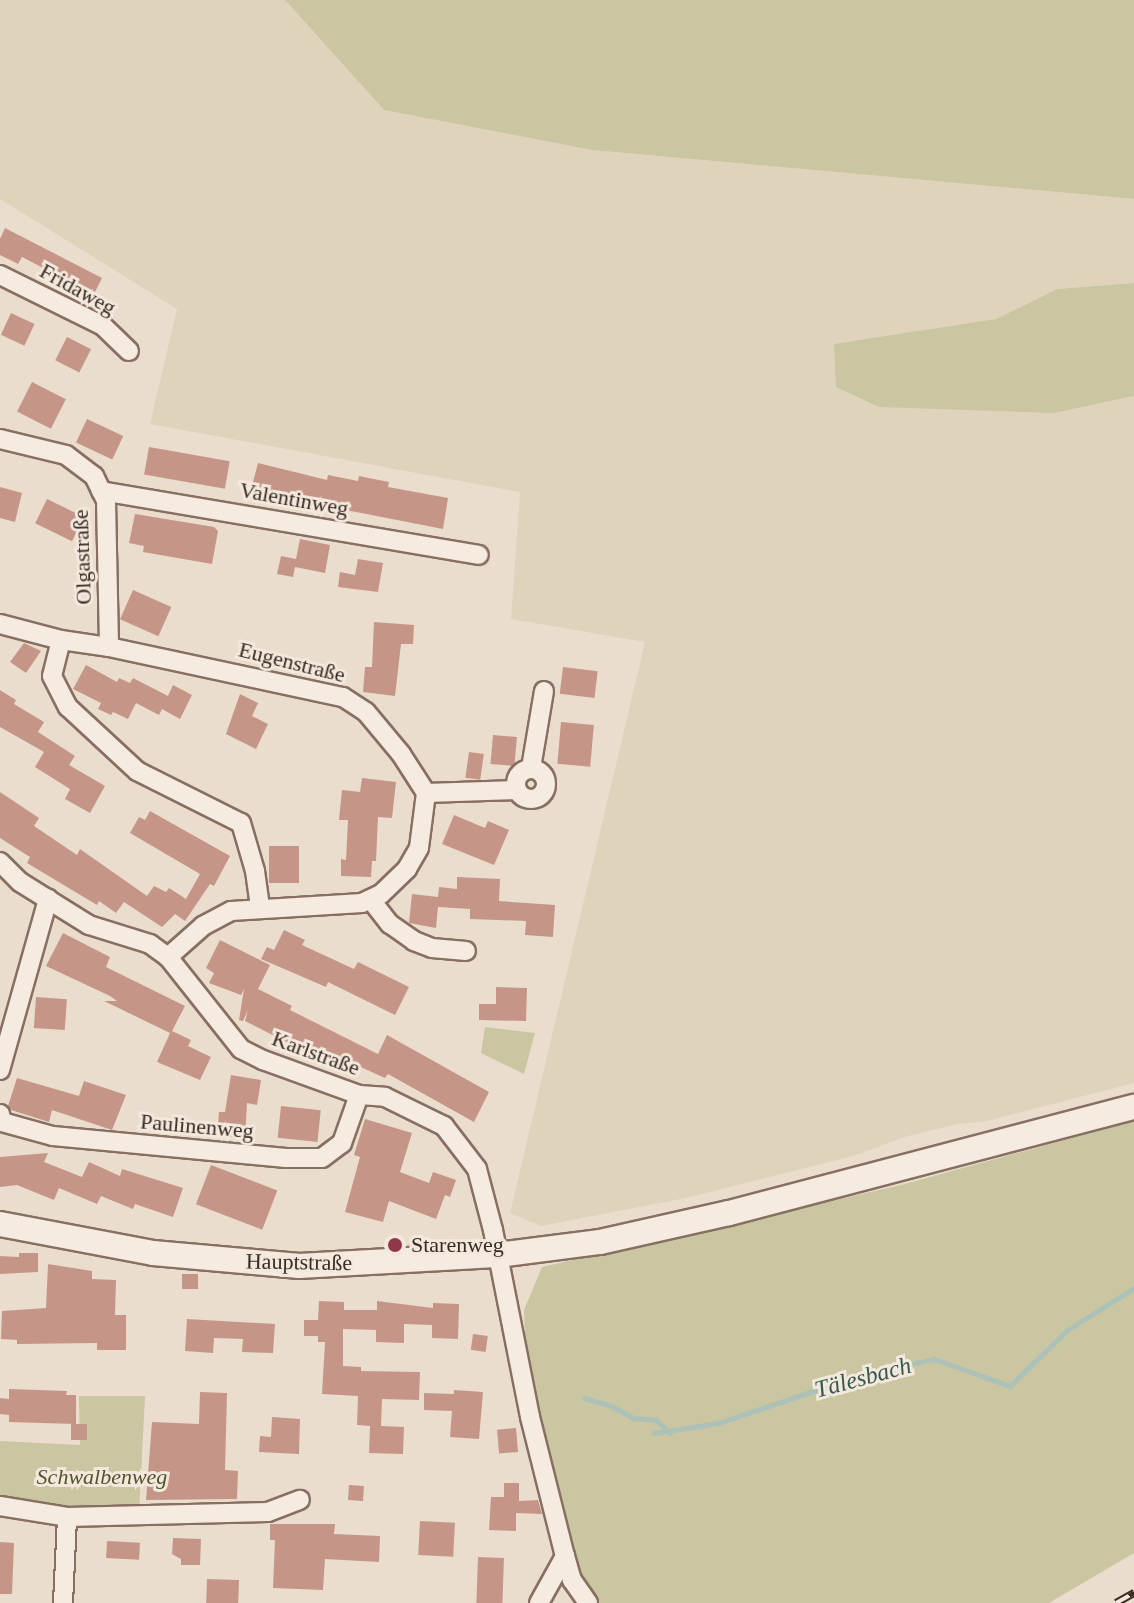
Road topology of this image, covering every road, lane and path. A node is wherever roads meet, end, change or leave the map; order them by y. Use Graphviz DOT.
graph roads {
  1 [pos="0,275"];
  2 [pos="129,351"];
  3 [pos="0,439"];
  4 [pos="101,491"];
  5 [pos="479,555"];
  6 [pos="0,624"];
  7 [pos="61,640"];
  8 [pos="109,647"];
  9 [pos="544,691"];
  10 [pos="531,768"];
  11 [pos="517,790"];
  12 [pos="426,793"];
  13 [pos="0,862"];
  14 [pos="48,899"];
  15 [pos="371,900"];
  16 [pos="260,907"];
  17 [pos="466,951"];
  18 [pos="168,957"];
  19 [pos="0,1070"];
  20 [pos="359,1095"];
  21 [pos="1134,1107"];
  22 [pos="0,1114"];
  23 [pos="0,1224"];
  24 [pos="498,1255"];
  25 [pos="300,1500"];
  26 [pos="0,1506"];
  27 [pos="67,1517"];
  28 [pos="565,1556"];
  29 [pos="63,1603"];
  30 [pos="539,1603"];
  31 [pos="588,1603"];
  1 -- 2 [label="street, Fridaweg"];
  3 -- 4 [label="street, Olgastraße"];
  4 -- 5 [label="street, Valentinweg"];
  4 -- 8 [label="street, Olgastraße"];
  6 -- 7 [label="street, Eugenstraße"];
  7 -- 8 [label="street, Eugenstraße"];
  7 -- 16 [label="street"];
  8 -- 12 [label="street, Eugenstraße"];
  9 -- 10 [label="street"];
  10 -- 11 [label="street"];
  10 -- 11 [label="street"];
  11 -- 12 [label="street"];
  12 -- 15 [label="street"];
  13 -- 14 [label="street, Karlstraße"];
  14 -- 18 [label="street, Karlstraße"];
  14 -- 19 [label="street"];
  15 -- 16 [label="street"];
  15 -- 17 [label="street"];
  16 -- 18 [label="street"];
  18 -- 20 [label="street, Karlstraße"];
  20 -- 22 [label="street, Paulinenweg"];
  20 -- 24 [label="street, Karlstraße"];
  21 -- 24 [label="street, Hauptstraße"];
  23 -- 24 [label="street, Hauptstraße"];
  24 -- 28 [label="street"];
  25 -- 27 [label="street"];
  26 -- 27 [label="street"];
  27 -- 29 [label="street"];
  28 -- 30 [label="street"];
  28 -- 31 [label="street"];
}
